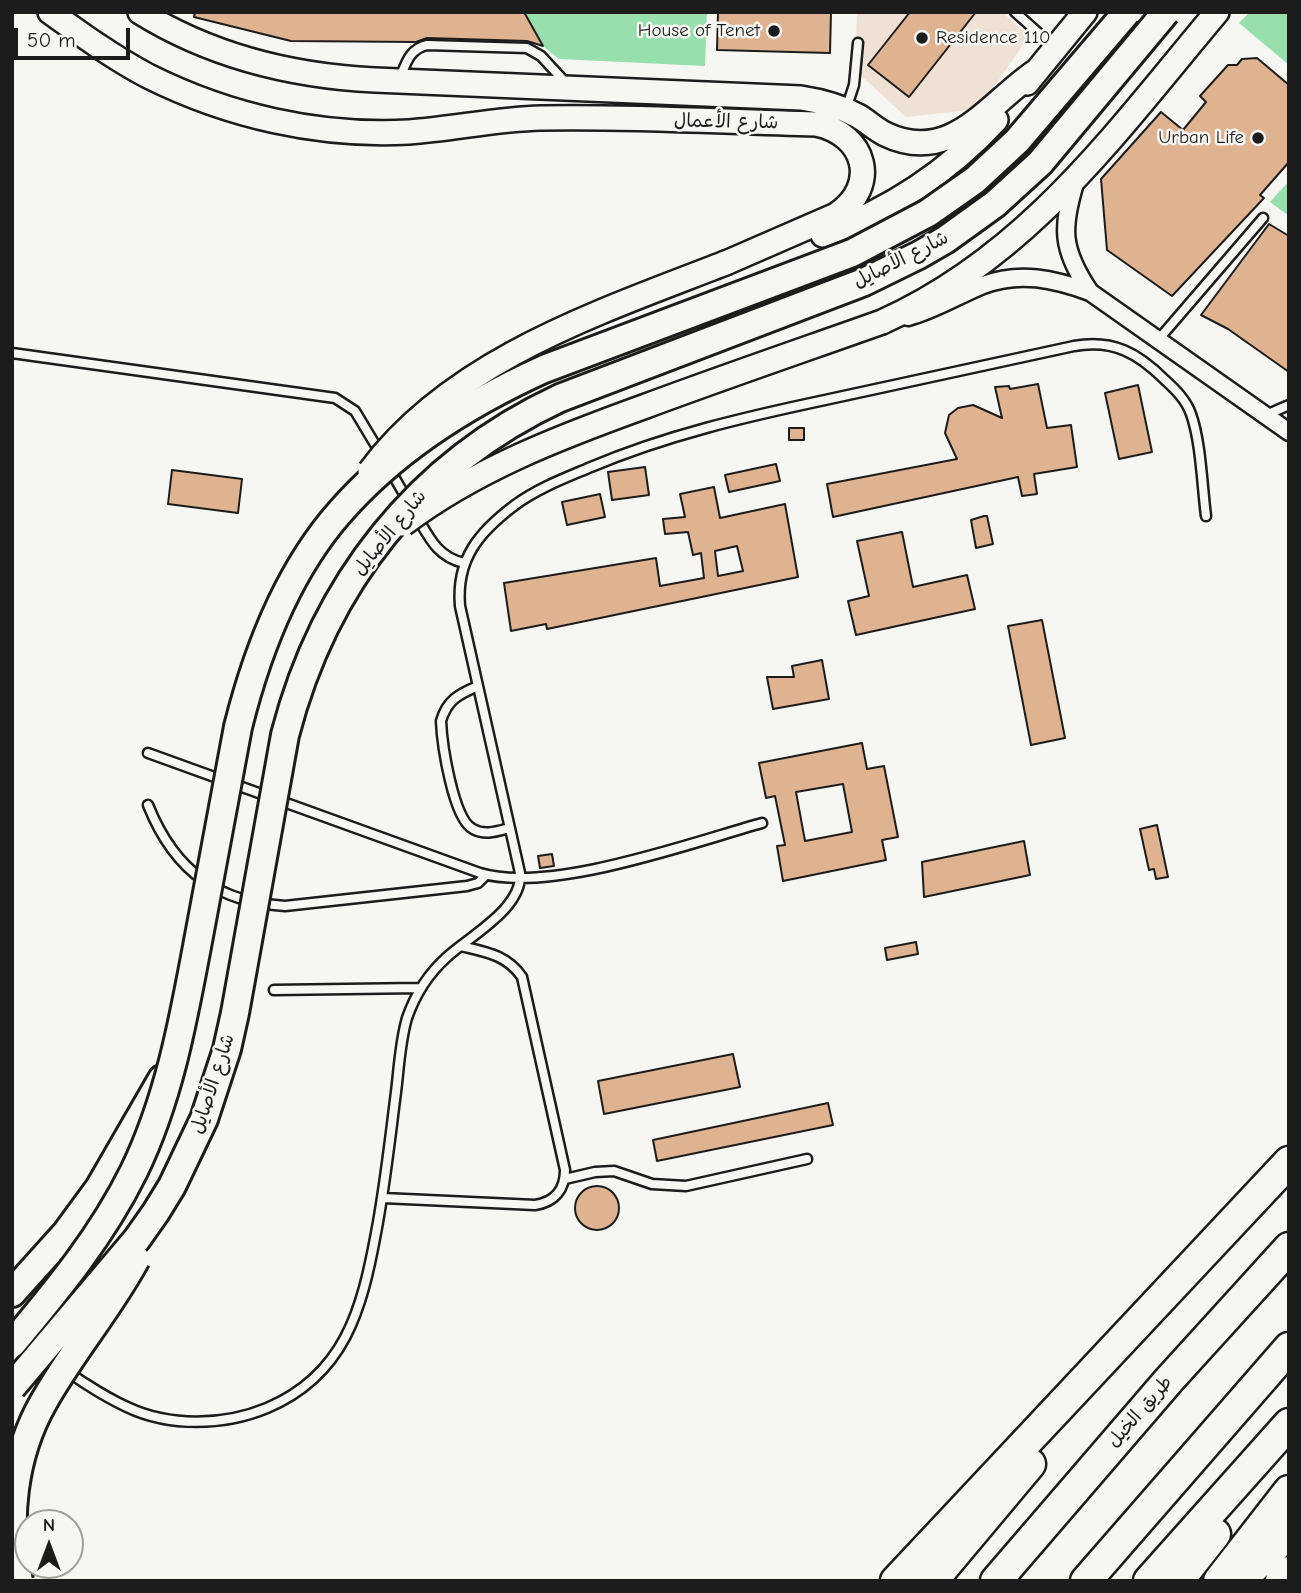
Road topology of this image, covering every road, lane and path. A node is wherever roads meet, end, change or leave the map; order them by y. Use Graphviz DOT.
graph roads {
  1 [pos="50,12"];
  2 [pos="140,12"];
  3 [pos="1015,12"];
  4 [pos="1085,12"];
  5 [pos="1127,12"];
  6 [pos="1166,12"];
  7 [pos="1217,12"];
  8 [pos="858,43"];
  9 [pos="1055,48"];
  10 [pos="1035,72"];
  11 [pos="399,81"];
  12 [pos="570,88"];
  13 [pos="846,110"];
  14 [pos="1077,178"];
  15 [pos="1263,218"];
  16 [pos="845,219"];
  17 [pos="983,275"];
  18 [pos="1090,292"];
  19 [pos="1158,340"];
  20 [pos="12,353"];
  21 [pos="1289,405"];
  22 [pos="1266,416"];
  23 [pos="1289,432"];
  24 [pos="339,512"];
  25 [pos="1206,516"];
  26 [pos="380,540"];
  27 [pos="464,563"];
  28 [pos="478,686"];
  29 [pos="148,753"];
  30 [pos="148,805"];
  31 [pos="762,823"];
  32 [pos="510,828"];
  33 [pos="486,875"];
  34 [pos="521,879"];
  35 [pos="461,946"];
  36 [pos="420,988"];
  37 [pos="274,990"];
  38 [pos="175,1056"];
  39 [pos="807,1159"];
  40 [pos="1289,1162"];
  41 [pos="565,1179"];
  42 [pos="383,1198"];
  43 [pos="156,1212"];
  44 [pos="1289,1248"];
  45 [pos="12,1293"];
  46 [pos="12,1333"];
  47 [pos="12,1344"];
  48 [pos="1289,1348"];
  49 [pos="12,1387"];
  50 [pos="1059,1409"];
  51 [pos="1289,1424"];
  52 [pos="1289,1492"];
  53 [pos="1289,1532"];
  54 [pos="1289,1572"];
  55 [pos="19,1581"];
  56 [pos="896,1581"];
  57 [pos="932,1581"];
  58 [pos="996,1581"];
  59 [pos="1086,1581"];
  60 [pos="1149,1581"];
  61 [pos="1178,1581"];
  62 [pos="1219,1581"];
  63 [pos="1241,1581"];
  64 [pos="1281,1581"];
  1 -- 16 [label="street, شارع الأعمال"];
  2 -- 11 [label="street, شارع الأعمال"];
  3 -- 9 [label="lane"];
  4 -- 9 [label="street, شارع الأعمال"];
  5 -- 24 [label="main road, شارع الأصايل, bridge"];
  6 -- 26 [label="main road, شارع الأصايل, bridge"];
  7 -- 14 [label="street"];
  8 -- 13 [label="lane"];
  9 -- 10 [label="street, شارع الأعمال"];
  10 -- 13 [label="street, شارع الأعمال"];
  10 -- 16 [label="street, شارع الأعمال"];
  11 -- 12 [label="street, شارع الأعمال"];
  11 -- 12 [label="lane"];
  12 -- 13 [label="street, شارع الأعمال"];
  14 -- 17 [label="street"];
  14 -- 18 [label="street"];
  15 -- 19 [label="lane"];
  16 -- 24 [label="street, شارع الأعمال, bridge"];
  17 -- 18 [label="street"];
  17 -- 26 [label="street, bridge"];
  18 -- 19 [label="street"];
  19 -- 22 [label="street"];
  20 -- 27 [label="lane"];
  21 -- 22 [label="lane"];
  22 -- 23 [label="street"];
  24 -- 38 [label="main road, شارع الأصايل, bridge"];
  25 -- 27 [label="lane"];
  26 -- 43 [label="main road, شارع الأصايل, bridge"];
  27 -- 28 [label="lane"];
  28 -- 32 [label="lane"];
  28 -- 32 [label="lane"];
  29 -- 33 [label="lane"];
  30 -- 33 [label="lane"];
  31 -- 34 [label="lane"];
  32 -- 34 [label="lane"];
  33 -- 34 [label="lane"];
  34 -- 35 [label="lane"];
  35 -- 36 [label="lane"];
  35 -- 41 [label="lane"];
  36 -- 37 [label="lane"];
  36 -- 42 [label="lane"];
  38 -- 45 [label="main road, bridge"];
  38 -- 47 [label="main road, شارع الأصايل, bridge"];
  39 -- 41 [label="lane"];
  40 -- 50 [label="highway"];
  41 -- 42 [label="lane"];
  42 -- 46 [label="lane"];
  43 -- 49 [label="main road, شارع الأصايل, bridge"];
  43 -- 55 [label="main road, bridge"];
  44 -- 58 [label="highway, طريق الخيل"];
  48 -- 59 [label="highway"];
  50 -- 56 [label="highway"];
  50 -- 57 [label="highway"];
  51 -- 60 [label="highway"];
  51 -- 61 [label="highway"];
  52 -- 62 [label="highway"];
  53 -- 63 [label="highway"];
  54 -- 64 [label="highway"];
}
